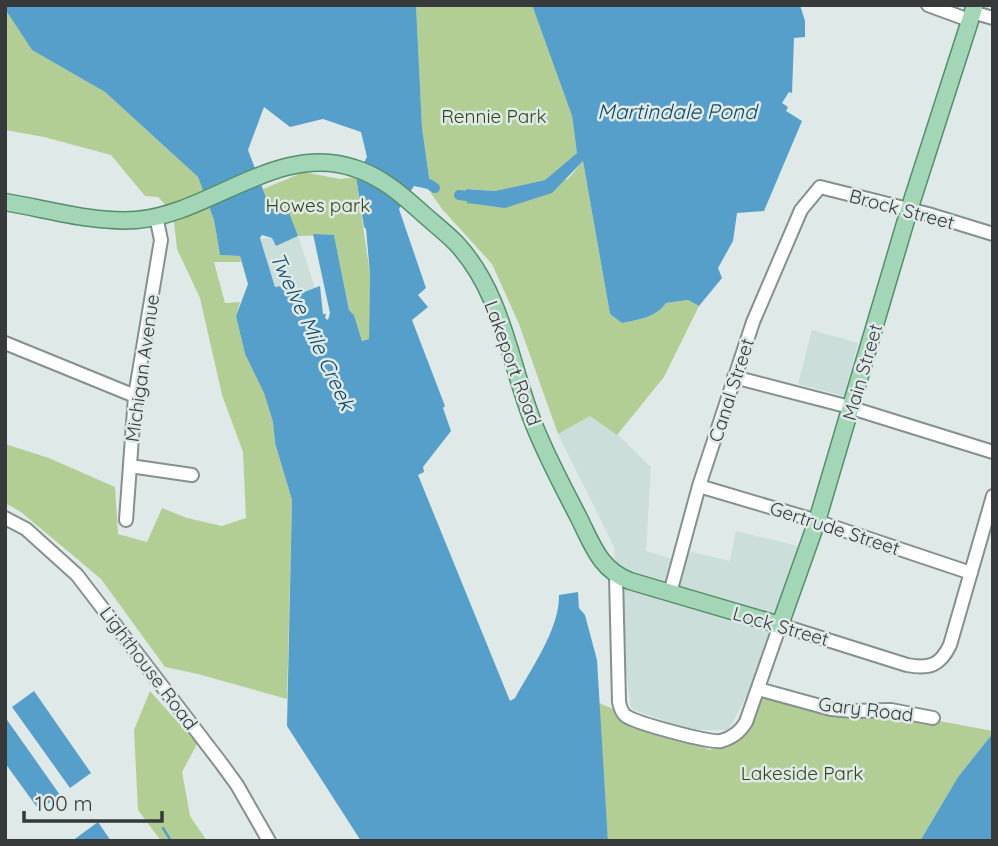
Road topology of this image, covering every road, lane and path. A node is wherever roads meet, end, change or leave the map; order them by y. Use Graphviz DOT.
graph roads {
  1 [pos="928,5"];
  2 [pos="972,12"];
  3 [pos="993,18"];
  4 [pos="814,195"];
  5 [pos="5,202"];
  6 [pos="909,210"];
  7 [pos="156,216"];
  8 [pos="993,234"];
  9 [pos="5,343"];
  10 [pos="734,377"];
  11 [pos="135,396"];
  12 [pos="852,408"];
  13 [pos="993,452"];
  14 [pos="130,466"];
  15 [pos="192,475"];
  16 [pos="699,486"];
  17 [pos="993,496"];
  18 [pos="5,517"];
  19 [pos="126,520"];
  20 [pos="817,521"];
  21 [pos="971,573"];
  22 [pos="616,576"];
  23 [pos="670,593"];
  24 [pos="780,625"];
  25 [pos="758,689"];
  26 [pos="933,718"];
  27 [pos="269,841"];
  1 -- 2 [label="street"];
  2 -- 3 [label="street"];
  2 -- 6 [label="main road, Main Street"];
  4 -- 6 [label="street, Brock Street"];
  4 -- 10 [label="street, Canal Street"];
  5 -- 7 [label="main road, Lakeport Road"];
  6 -- 8 [label="street, Brock Street"];
  6 -- 12 [label="main road, Main Street"];
  7 -- 11 [label="street, Michigan Avenue"];
  7 -- 22 [label="main road, Lakeport Road"];
  9 -- 11 [label="street"];
  10 -- 12 [label="street"];
  10 -- 16 [label="street, Canal Street"];
  11 -- 14 [label="street, Michigan Avenue"];
  12 -- 13 [label="street"];
  12 -- 20 [label="main road, Main Street"];
  14 -- 15 [label="street"];
  14 -- 19 [label="street, Michigan Avenue"];
  16 -- 20 [label="street, Gertrude Street"];
  16 -- 23 [label="street, Canal Street"];
  17 -- 21 [label="street"];
  18 -- 27 [label="street, Lighthouse Road"];
  20 -- 21 [label="street, Gertrude Street"];
  20 -- 24 [label="main road, Main Street"];
  21 -- 24 [label="street, Lock Street"];
  22 -- 23 [label="main road, Lock Street"];
  22 -- 25 [label="street, Main Street"];
  23 -- 24 [label="main road, Lock Street"];
  24 -- 25 [label="street, Main Street"];
  25 -- 26 [label="street, Gary Road"];
}
